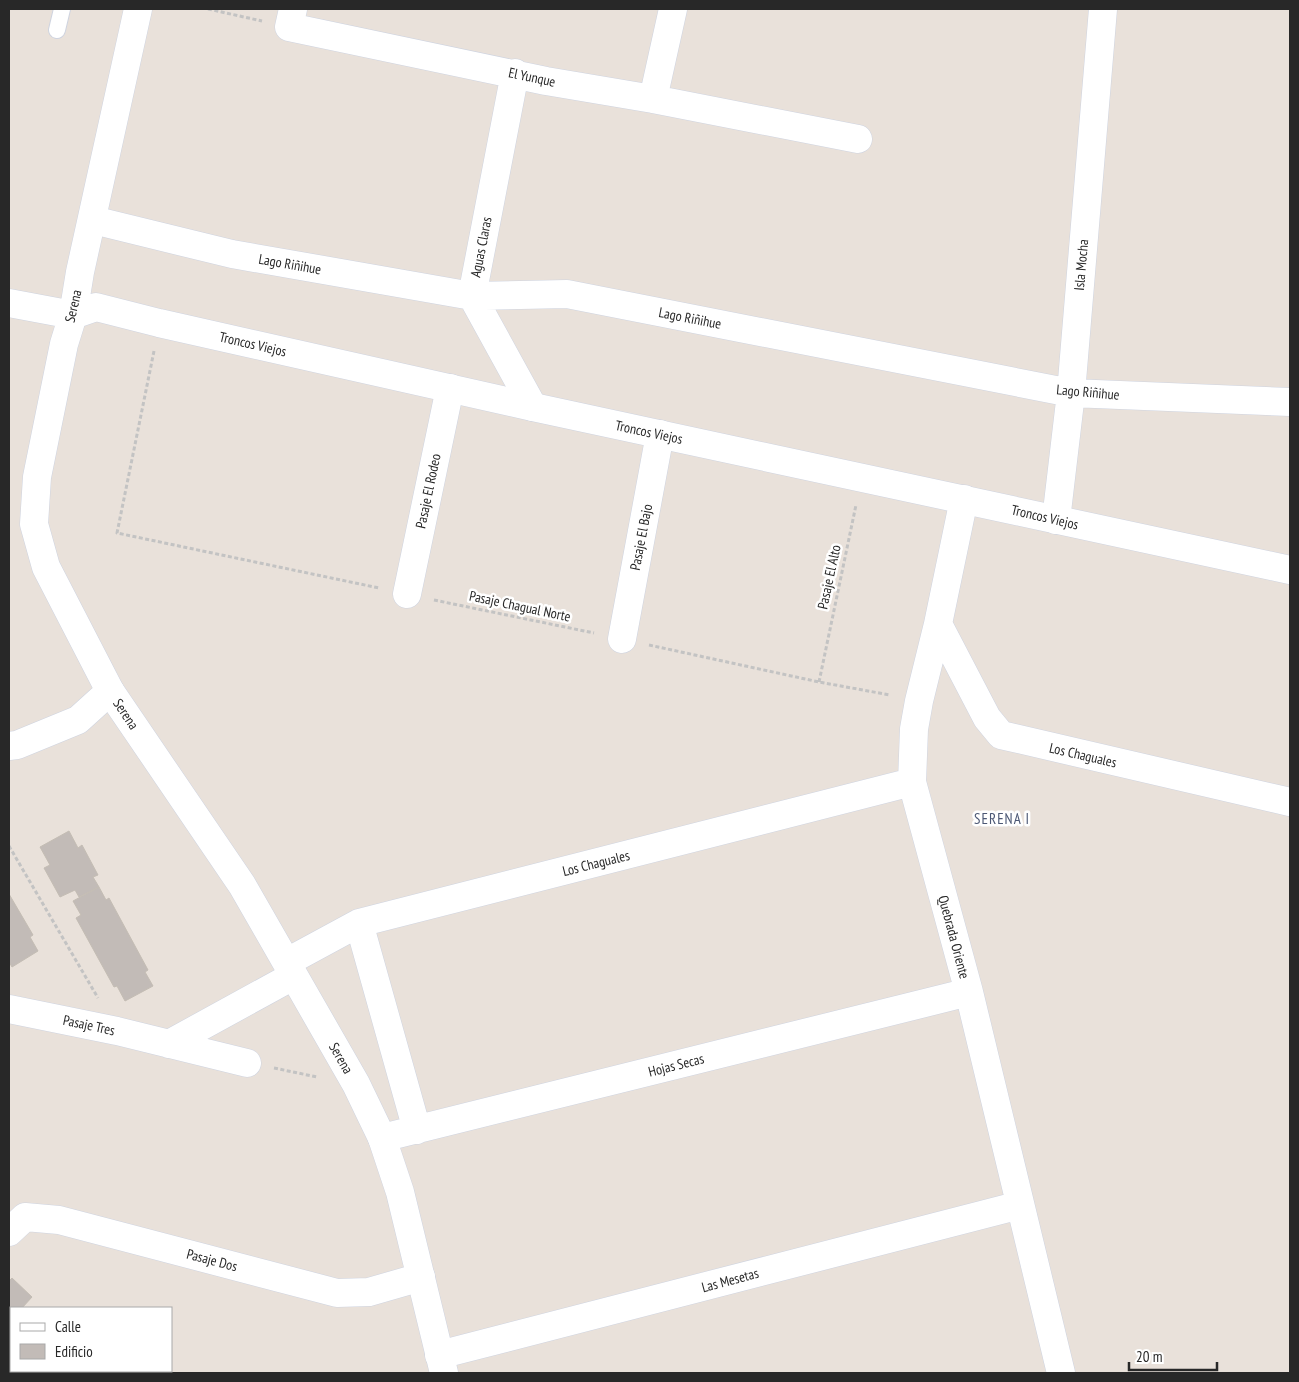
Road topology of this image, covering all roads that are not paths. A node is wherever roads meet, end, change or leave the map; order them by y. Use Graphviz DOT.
graph roads {
  1 [pos="62,9"];
  2 [pos="138,9"];
  3 [pos="673,9"];
  4 [pos="1103,9"];
  5 [pos="291,18"];
  6 [pos="57,30"];
  7 [pos="515,73"];
  8 [pos="653,99"];
  9 [pos="858,139"];
  10 [pos="93,220"];
  11 [pos="472,296"];
  12 [pos="9,303"];
  13 [pos="73,315"];
  14 [pos="450,388"];
  15 [pos="1071,393"];
  16 [pos="1290,402"];
  17 [pos="533,407"];
  18 [pos="660,434"];
  19 [pos="964,499"];
  20 [pos="1056,520"];
  21 [pos="1290,570"];
  22 [pos="407,594"];
  23 [pos="938,624"];
  24 [pos="622,639"];
  25 [pos="110,691"];
  26 [pos="9,746"];
  27 [pos="912,782"];
  28 [pos="1290,802"];
  29 [pos="359,923"];
  30 [pos="290,969"];
  31 [pos="969,992"];
  32 [pos="9,1009"];
  33 [pos="169,1044"];
  34 [pos="247,1063"];
  35 [pos="417,1130"];
  36 [pos="382,1138"];
  37 [pos="1020,1205"];
  38 [pos="9,1232"];
  39 [pos="421,1277"];
  40 [pos="442,1364"];
  41 [pos="1060,1373"];
  1 -- 6 [label="lane"];
  2 -- 10 [label="street, Serena"];
  3 -- 8 [label="street"];
  4 -- 15 [label="street, Isla Mocha"];
  5 -- 7 [label="street, El Yunque"];
  7 -- 8 [label="street, El Yunque"];
  7 -- 11 [label="street, Aguas Claras"];
  8 -- 9 [label="street, El Yunque"];
  10 -- 11 [label="street, Lago Riñihue"];
  10 -- 13 [label="street, Serena"];
  11 -- 15 [label="street, Lago Riñihue"];
  11 -- 17 [label="street, Aguas Claras"];
  12 -- 13 [label="street, Troncos Viejos"];
  13 -- 14 [label="street, Troncos Viejos"];
  13 -- 25 [label="street, Serena"];
  14 -- 17 [label="street, Troncos Viejos"];
  14 -- 22 [label="street, Pasaje El Rodeo"];
  15 -- 16 [label="street, Lago Riñihue"];
  15 -- 20 [label="street, Isla Mocha"];
  17 -- 18 [label="street, Troncos Viejos"];
  18 -- 19 [label="street, Troncos Viejos"];
  18 -- 24 [label="street, Pasaje El Bajo"];
  19 -- 20 [label="street, Troncos Viejos"];
  19 -- 23 [label="street, Quebrada Oriente"];
  20 -- 21 [label="street, Troncos Viejos"];
  23 -- 27 [label="street, Quebrada Oriente"];
  23 -- 28 [label="street, Los Chaguales"];
  25 -- 26 [label="street"];
  25 -- 30 [label="street, Serena"];
  27 -- 29 [label="street, Los Chaguales"];
  27 -- 31 [label="street, Quebrada Oriente"];
  29 -- 30 [label="street, Los Chaguales"];
  29 -- 35 [label="street"];
  30 -- 33 [label="street"];
  30 -- 36 [label="street, Serena"];
  31 -- 35 [label="street, Hojas Secas"];
  31 -- 37 [label="street, Quebrada Oriente"];
  32 -- 33 [label="street, Pasaje Tres"];
  33 -- 34 [label="street, Pasaje Tres"];
  35 -- 36 [label="street, Hojas Secas"];
  36 -- 39 [label="street, Serena"];
  37 -- 40 [label="street, Las Mesetas"];
  37 -- 41 [label="street, Quebrada Oriente"];
  38 -- 39 [label="street, Pasaje Dos"];
  39 -- 40 [label="street, Serena"];
}
